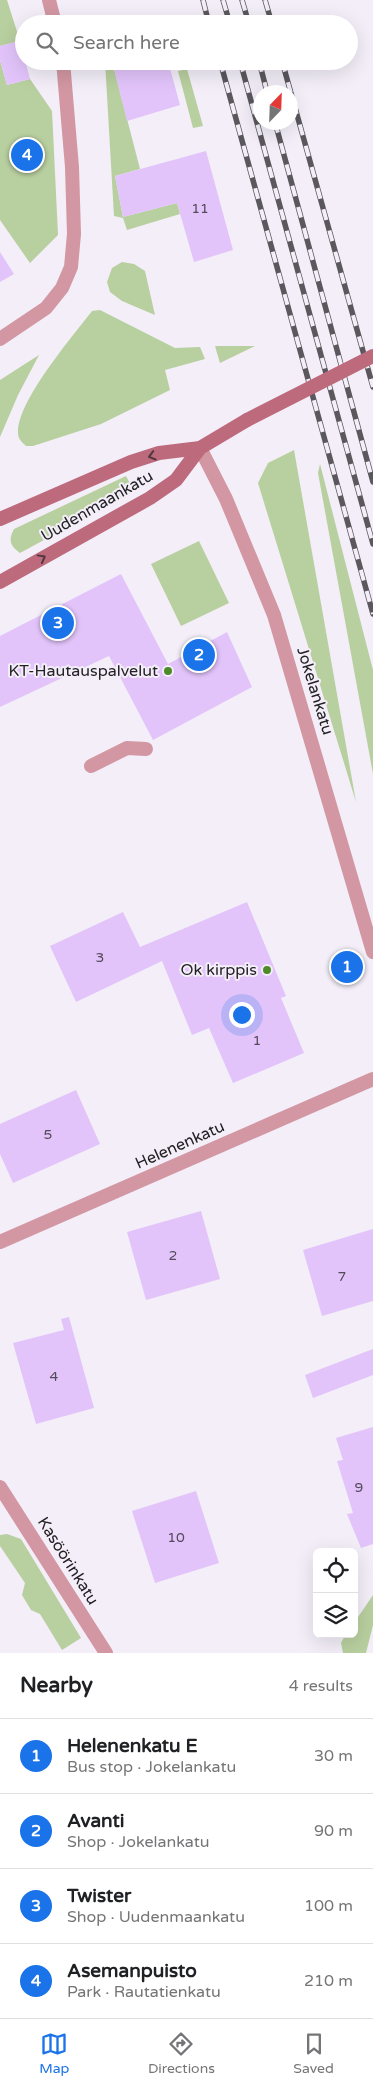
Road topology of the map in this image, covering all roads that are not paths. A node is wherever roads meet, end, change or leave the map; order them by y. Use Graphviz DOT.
graph roads {
  1 [pos="49,0"];
  2 [pos="53,15"];
  3 [pos="64,70"];
  4 [pos="0,339"];
  5 [pos="373,356"];
  6 [pos="200,448"];
  7 [pos="0,519"];
  8 [pos="0,582"];
  9 [pos="146,749"];
  10 [pos="91,766"];
  11 [pos="373,952"];
  12 [pos="373,1079"];
  13 [pos="0,1242"];
  14 [pos="0,1487"];
  15 [pos="106,1653"];
  1 -- 2 [label="street"];
  3 -- 4 [label="street"];
  5 -- 6 [label="main road, Uudenmaankatu, bridge"];
  6 -- 7 [label="main road, Uudenmaankatu, one-way"];
  8 -- 6 [label="main road, Uudenmaankatu, one-way"];
  6 -- 11 [label="street, Jokelankatu"];
  9 -- 10 [label="street"];
  12 -- 13 [label="street, Helenenkatu"];
  14 -- 15 [label="street, Kasöörinkatu"];
}
